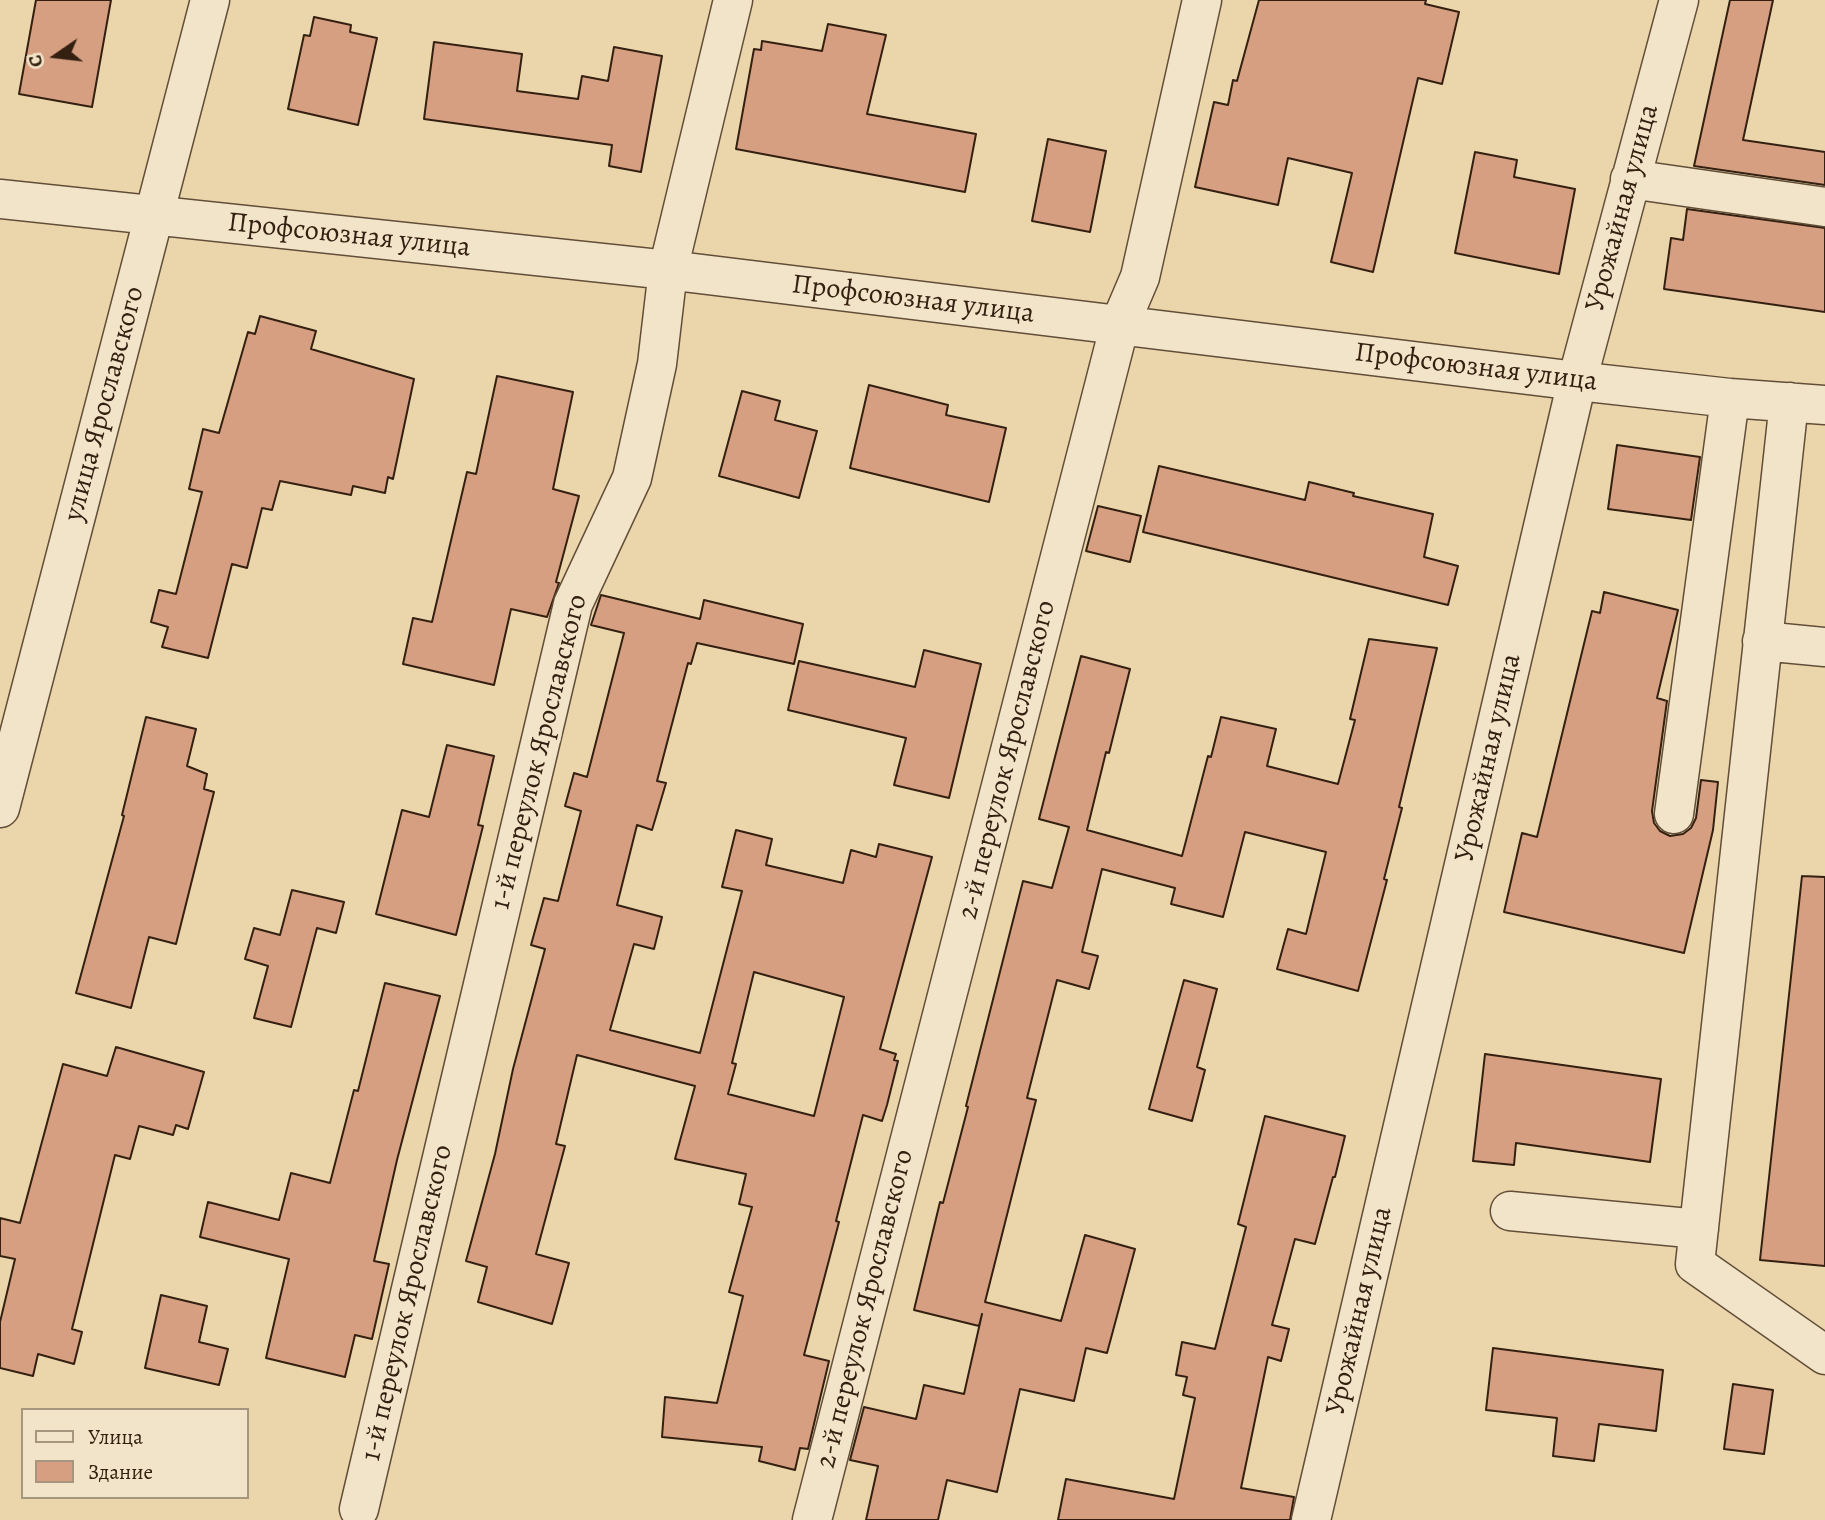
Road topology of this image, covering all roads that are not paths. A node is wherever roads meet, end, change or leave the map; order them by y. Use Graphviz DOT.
graph roads {
  1 [pos="209,0"];
  2 [pos="733,0"];
  3 [pos="1202,0"];
  4 [pos="1679,0"];
  5 [pos="1630,179"];
  6 [pos="0,199"];
  7 [pos="1825,207"];
  8 [pos="154,216"];
  9 [pos="668,270"];
  10 [pos="1120,324"];
  11 [pos="1577,381"];
  12 [pos="1730,398"];
  13 [pos="1807,404"];
  14 [pos="1762,641"];
  15 [pos="1825,647"];
  16 [pos="0,808"];
  17 [pos="1674,814"];
  18 [pos="1510,1211"];
  19 [pos="1699,1229"];
  20 [pos="1825,1355"];
  21 [pos="359,1509"];
  22 [pos="812,1520"];
  23 [pos="1311,1520"];
  1 -- 8 [label="street, улица Ярославского"];
  2 -- 9 [label="street, 1-й переулок Ярославского"];
  3 -- 10 [label="street, 2-й переулок Ярославского"];
  4 -- 5 [label="street, Урожайная улица"];
  5 -- 7 [label="street"];
  5 -- 11 [label="street, Урожайная улица"];
  6 -- 8 [label="street, Профсоюзная улица"];
  8 -- 9 [label="street, Профсоюзная улица"];
  8 -- 16 [label="street, улица Ярославского"];
  9 -- 10 [label="street, Профсоюзная улица"];
  9 -- 21 [label="street, 1-й переулок Ярославского"];
  10 -- 11 [label="street, Профсоюзная улица"];
  10 -- 22 [label="street, 2-й переулок Ярославского"];
  11 -- 12 [label="street, Профсоюзная улица"];
  11 -- 23 [label="street, Урожайная улица"];
  12 -- 13 [label="street, Профсоюзная улица"];
  12 -- 17 [label="street"];
  13 -- 14 [label="street"];
  14 -- 15 [label="street"];
  14 -- 19 [label="street"];
  18 -- 19 [label="street"];
  19 -- 20 [label="street"];
}
